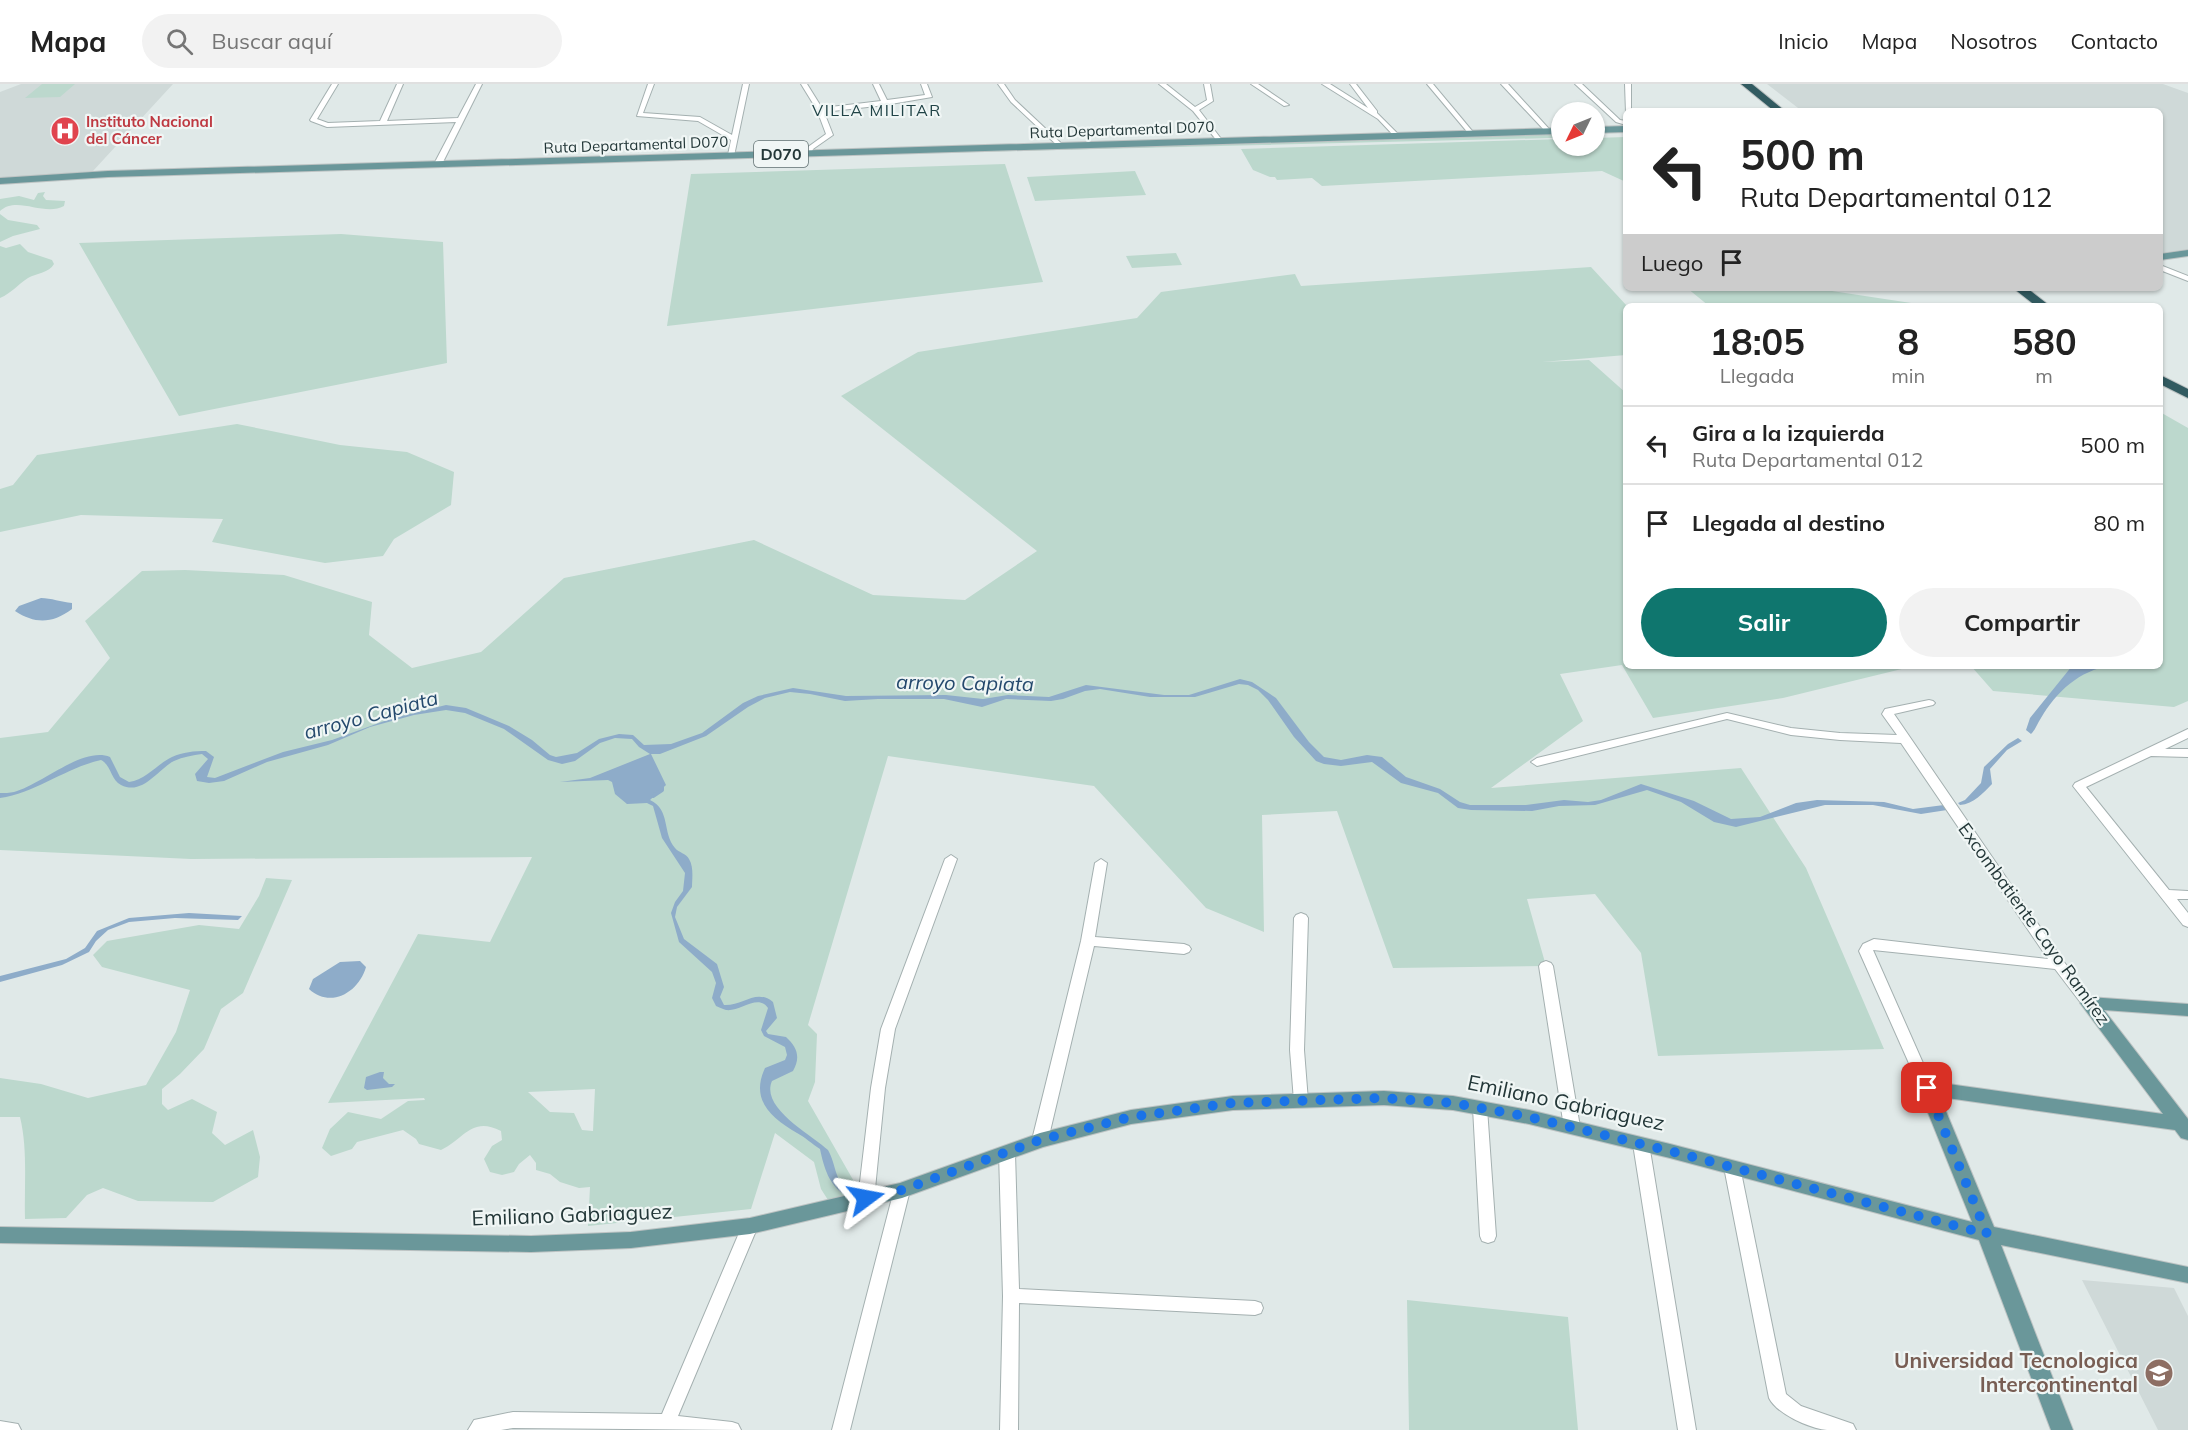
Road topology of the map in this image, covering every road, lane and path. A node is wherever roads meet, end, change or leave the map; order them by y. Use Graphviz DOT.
graph roads {
  1 [pos="335,84"];
  2 [pos="400,84"];
  3 [pos="479,84"];
  4 [pos="651,84"];
  5 [pos="746,84"];
  6 [pos="804,84"];
  7 [pos="876,84"];
  8 [pos="924,84"];
  9 [pos="1000,84"];
  10 [pos="1162,84"];
  11 [pos="1207,84"];
  12 [pos="1254,84"];
  13 [pos="1325,84"];
  14 [pos="1353,84"];
  15 [pos="1430,84"];
  16 [pos="1504,84"];
  17 [pos="1578,84"];
  18 [pos="1628,84"];
  19 [pos="1746,84"];
  20 [pos="1756,84"];
  21 [pos="885,103"];
  22 [pos="1286,105"];
  23 [pos="1628,108"];
  24 [pos="1779,108"];
  25 [pos="820,110"];
  26 [pos="1195,110"];
  27 [pos="1380,118"];
  28 [pos="461,120"];
  29 [pos="1623,122"];
  30 [pos="382,124"];
  31 [pos="1623,129"];
  32 [pos="1605,130"];
  33 [pos="1548,131"];
  34 [pos="1471,133"];
  35 [pos="1397,136"];
  36 [pos="734,139"];
  37 [pos="1220,141"];
  38 [pos="1061,146"];
  39 [pos="809,153"];
  40 [pos="732,155"];
  41 [pos="438,164"];
  42 [pos="0,181"];
  43 [pos="2188,253"];
  44 [pos="2163,257"];
  45 [pos="2163,268"];
  46 [pos="2188,279"];
  47 [pos="2015,291"];
  48 [pos="2017,291"];
  49 [pos="2025,303"];
  50 [pos="2039,303"];
  51 [pos="2163,381"];
  52 [pos="2163,389"];
  53 [pos="2188,394"];
  54 [pos="2188,403"];
  55 [pos="1929,703"];
  56 [pos="2188,733"];
  57 [pos="1904,739"];
  58 [pos="2148,751"];
  59 [pos="2188,753"];
  60 [pos="1537,762"];
  61 [pos="951,859"];
  62 [pos="1101,863"];
  63 [pos="2164,894"];
  64 [pos="2188,895"];
  65 [pos="1301,918"];
  66 [pos="2188,922"];
  67 [pos="1088,941"];
  68 [pos="1184,949"];
  69 [pos="2059,965"];
  70 [pos="1546,966"];
  71 [pos="2089,1003"];
  72 [pos="2188,1010"];
  73 [pos="1927,1088"];
  74 [pos="1302,1101"];
  75 [pos="1480,1108"];
  76 [pos="1572,1127"];
  77 [pos="2185,1128"];
  78 [pos="1040,1140"];
  79 [pos="1641,1144"];
  80 [pos="1007,1153"];
  81 [pos="1732,1167"];
  82 [pos="902,1190"];
  83 [pos="866,1198"];
  84 [pos="750,1226"];
  85 [pos="1987,1234"];
  86 [pos="0,1235"];
  87 [pos="1488,1236"];
  88 [pos="2188,1275"];
  89 [pos="1011,1296"];
  90 [pos="1255,1308"];
  91 [pos="665,1426"];
  92 [pos="0,1429"];
  93 [pos="12,1430"];
  94 [pos="477,1430"];
  95 [pos="732,1430"];
  96 [pos="841,1430"];
  97 [pos="1009,1430"];
  98 [pos="1687,1430"];
  99 [pos="1847,1430"];
  100 [pos="2062,1430"];
  1 -- 30 [label="street"];
  2 -- 30 [label="street"];
  3 -- 28 [label="street"];
  4 -- 36 [label="street"];
  5 -- 36 [label="street"];
  6 -- 25 [label="street"];
  7 -- 21 [label="street"];
  8 -- 21 [label="street"];
  9 -- 38 [label="street"];
  10 -- 26 [label="street"];
  11 -- 26 [label="street"];
  12 -- 22 [label="street"];
  13 -- 27 [label="street"];
  14 -- 27 [label="street"];
  15 -- 34 [label="street"];
  16 -- 33 [label="street"];
  17 -- 29 [label="street"];
  18 -- 23 [label="street"];
  19 -- 24 [label="highway"];
  20 -- 24 [label="highway"];
  21 -- 25 [label="street"];
  25 -- 39 [label="street"];
  26 -- 37 [label="street"];
  27 -- 35 [label="street"];
  28 -- 30 [label="street"];
  28 -- 41 [label="street"];
  31 -- 32 [label="main road"];
  33 -- 34 [label="main road, Ruta Departamental D070 / D070"];
  34 -- 35 [label="main road, Ruta Departamental D070 / D070"];
  35 -- 37 [label="main road, Ruta Departamental D070 / D070"];
  36 -- 40 [label="street"];
  37 -- 38 [label="main road, Ruta Departamental D070 / D070"];
  38 -- 39 [label="main road, Ruta Departamental D070 / D070"];
  39 -- 40 [label="main road, Ruta Departamental D070 / D070"];
  40 -- 41 [label="main road, Ruta Departamental D070 / D070"];
  41 -- 42 [label="main road, Ruta Departamental D070 / D070"];
  43 -- 44 [label="main road"];
  45 -- 46 [label="street"];
  47 -- 49 [label="highway"];
  48 -- 50 [label="highway"];
  51 -- 53 [label="highway"];
  52 -- 54 [label="highway"];
  55 -- 57 [label="street, Excombatiente Cayo Ramírez"];
  56 -- 58 [label="street"];
  57 -- 60 [label="street"];
  57 -- 69 [label="street, Excombatiente Cayo Ramírez"];
  58 -- 59 [label="street"];
  58 -- 63 [label="street"];
  61 -- 83 [label="street"];
  62 -- 67 [label="street"];
  63 -- 64 [label="street"];
  63 -- 66 [label="street"];
  65 -- 74 [label="street"];
  67 -- 68 [label="street"];
  67 -- 78 [label="street"];
  69 -- 71 [label="street, Excombatiente Cayo Ramírez"];
  69 -- 73 [label="street"];
  70 -- 76 [label="street"];
  71 -- 72 [label="main road"];
  71 -- 77 [label="main road, Excombatiente Cayo Ramírez"];
  73 -- 77 [label="main road"];
  73 -- 85 [label="main road"];
  74 -- 75 [label="main road, Emiliano Gabriaguez"];
  74 -- 78 [label="main road, Emiliano Gabriaguez"];
  75 -- 76 [label="main road, Emiliano Gabriaguez"];
  75 -- 87 [label="street"];
  76 -- 79 [label="main road, Emiliano Gabriaguez"];
  78 -- 80 [label="main road, Emiliano Gabriaguez"];
  79 -- 81 [label="main road, Emiliano Gabriaguez"];
  79 -- 98 [label="street"];
  80 -- 82 [label="main road, Emiliano Gabriaguez"];
  80 -- 89 [label="street"];
  81 -- 85 [label="main road, Emiliano Gabriaguez"];
  81 -- 99 [label="street"];
  82 -- 83 [label="main road, Emiliano Gabriaguez"];
  82 -- 96 [label="street"];
  83 -- 84 [label="main road, Emiliano Gabriaguez"];
  84 -- 86 [label="main road, Emiliano Gabriaguez"];
  84 -- 91 [label="street"];
  85 -- 88 [label="main road, Emiliano Gabriaguez"];
  85 -- 100 [label="main road"];
  89 -- 90 [label="street"];
  89 -- 97 [label="street"];
  91 -- 94 [label="street"];
  91 -- 95 [label="street"];
  92 -- 93 [label="street"];
}
